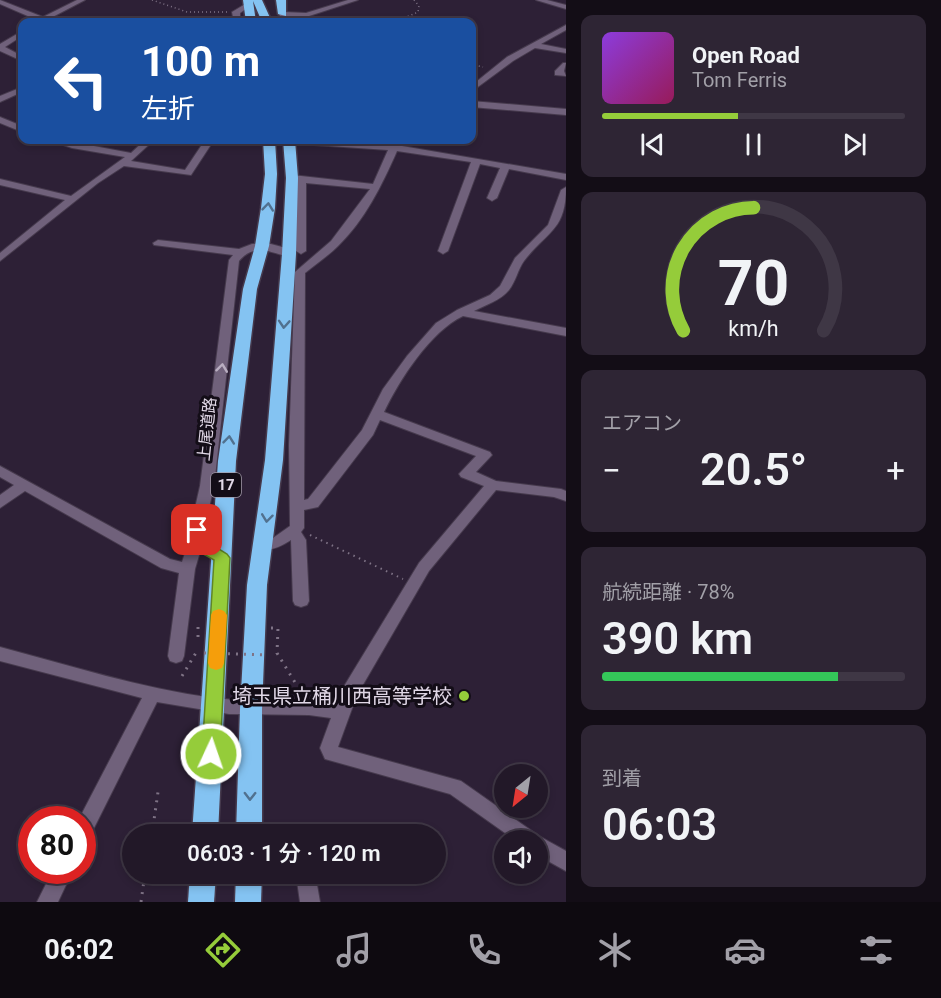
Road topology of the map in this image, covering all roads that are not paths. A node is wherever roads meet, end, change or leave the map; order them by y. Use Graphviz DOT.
graph roads {
  1 [pos="82,0"];
  2 [pos="281,0"];
  3 [pos="355,0"];
  4 [pos="539,0"];
  5 [pos="0,1"];
  6 [pos="252,1"];
  7 [pos="566,7"];
  8 [pos="33,18"];
  9 [pos="48,18"];
  10 [pos="237,18"];
  11 [pos="251,18"];
  12 [pos="264,18"];
  13 [pos="285,18"];
  14 [pos="303,18"];
  15 [pos="566,27"];
  16 [pos="18,36"];
  17 [pos="533,45"];
  18 [pos="0,47"];
  19 [pos="566,51"];
  20 [pos="18,57"];
  21 [pos="566,65"];
  22 [pos="565,74"];
  23 [pos="476,86"];
  24 [pos="18,92"];
  25 [pos="0,99"];
  26 [pos="476,104"];
  27 [pos="566,112"];
  28 [pos="0,120"];
  29 [pos="18,127"];
  30 [pos="68,144"];
  31 [pos="146,144"];
  32 [pos="206,144"];
  33 [pos="269,144"];
  34 [pos="290,144"];
  35 [pos="349,144"];
  36 [pos="398,144"];
  37 [pos="394,147"];
  38 [pos="133,156"];
  39 [pos="476,161"];
  40 [pos="123,163"];
  41 [pos="506,166"];
  42 [pos="566,177"];
  43 [pos="296,179"];
  44 [pos="0,182"];
  45 [pos="376,187"];
  46 [pos="566,190"];
  47 [pos="492,198"];
  48 [pos="73,199"];
  49 [pos="158,243"];
  50 [pos="0,244"];
  51 [pos="262,245"];
  52 [pos="13,248"];
  53 [pos="242,252"];
  54 [pos="295,252"];
  55 [pos="443,252"];
  56 [pos="0,258"];
  57 [pos="461,312"];
  58 [pos="566,332"];
  59 [pos="377,414"];
  60 [pos="0,471"];
  61 [pos="24,484"];
  62 [pos="493,485"];
  63 [pos="566,496"];
  64 [pos="0,503"];
  65 [pos="298,506"];
  66 [pos="295,530"];
  67 [pos="200,544"];
  68 [pos="264,545"];
  69 [pos="222,558"];
  70 [pos="187,568"];
  71 [pos="301,601"];
  72 [pos="0,654"];
  73 [pos="176,656"];
  74 [pos="153,693"];
  75 [pos="214,705"];
  76 [pos="251,709"];
  77 [pos="340,712"];
  78 [pos="95,806"];
  79 [pos="207,824"];
  80 [pos="254,824"];
  81 [pos="516,830"];
  82 [pos="548,851"];
  83 [pos="566,862"];
  84 [pos="56,884"];
  85 [pos="202,884"];
  86 [pos="249,884"];
  87 [pos="307,884"];
  88 [pos="47,902"];
  89 [pos="201,902"];
  90 [pos="248,902"];
  91 [pos="310,902"];
  1 -- 9 [label="street"];
  2 -- 13 [label="highway"];
  3 -- 14 [label="street"];
  4 -- 7 [label="street"];
  5 -- 8 [label="street"];
  6 -- 10 [label="street"];
  6 -- 11 [label="highway"];
  6 -- 12 [label="highway"];
  15 -- 17 [label="street"];
  16 -- 18 [label="street"];
  17 -- 19 [label="street"];
  17 -- 23 [label="street"];
  18 -- 20 [label="street"];
  21 -- 22 [label="street"];
  24 -- 25 [label="street"];
  26 -- 27 [label="street"];
  28 -- 29 [label="street"];
  30 -- 38 [label="street"];
  31 -- 38 [label="street"];
  32 -- 40 [label="street"];
  51 -- 33 [label="highway, 上尾道路 / 17, one-way"];
  34 -- 43 [label="highway"];
  35 -- 37 [label="street"];
  36 -- 37 [label="street"];
  37 -- 39 [label="street"];
  37 -- 45 [label="street"];
  38 -- 40 [label="street"];
  39 -- 41 [label="street"];
  39 -- 55 [label="street"];
  40 -- 48 [label="street"];
  41 -- 42 [label="street"];
  41 -- 47 [label="street"];
  43 -- 45 [label="street"];
  43 -- 54 [label="highway"];
  44 -- 48 [label="street"];
  45 -- 65 [label="street"];
  46 -- 57 [label="street"];
  48 -- 52 [label="street"];
  49 -- 53 [label="street"];
  50 -- 52 [label="street"];
  51 -- 53 [label="street"];
  51 -- 54 [label="street"];
  69 -- 51 [label="highway, 上尾道路 / 17, one-way"];
  52 -- 56 [label="street"];
  67 -- 53 [label="street, one-way"];
  54 -- 68 [label="highway, one-way"];
  57 -- 58 [label="street"];
  57 -- 59 [label="street"];
  59 -- 62 [label="street"];
  59 -- 65 [label="street"];
  60 -- 61 [label="street"];
  61 -- 64 [label="street"];
  61 -- 70 [label="street"];
  62 -- 63 [label="street"];
  62 -- 77 [label="street"];
  65 -- 66 [label="street"];
  66 -- 68 [label="street"];
  66 -- 71 [label="street"];
  67 -- 69 [label="street"];
  67 -- 70 [label="street"];
  68 -- 76 [label="highway"];
  69 -- 75 [label="highway, 上尾道路 / 17"];
  70 -- 73 [label="street"];
  72 -- 74 [label="street"];
  74 -- 75 [label="street"];
  74 -- 78 [label="street"];
  75 -- 76 [label="street"];
  75 -- 79 [label="highway, 上尾道路 / 17"];
  76 -- 77 [label="street"];
  76 -- 80 [label="highway, one-way"];
  77 -- 81 [label="street"];
  82 -- 83 [label="street"];
  84 -- 88 [label="street"];
  85 -- 89 [label="highway"];
  86 -- 90 [label="highway"];
  87 -- 91 [label="street"];
}
